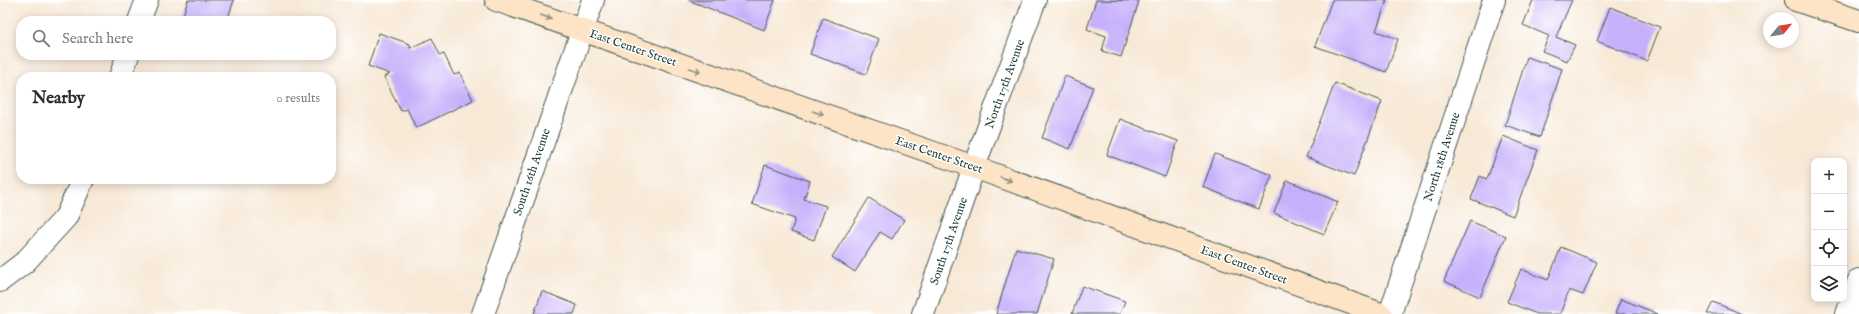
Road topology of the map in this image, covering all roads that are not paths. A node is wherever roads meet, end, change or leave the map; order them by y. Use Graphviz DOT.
graph roads {
  1 [pos="147,0"];
  2 [pos="496,0"];
  3 [pos="593,0"];
  4 [pos="1035,0"];
  5 [pos="1494,0"];
  6 [pos="1796,0"];
  7 [pos="141,16"];
  8 [pos="1859,21"];
  9 [pos="582,30"];
  10 [pos="126,60"];
  11 [pos="122,72"];
  12 [pos="974,167"];
  13 [pos="81,184"];
  14 [pos="0,280"];
  15 [pos="1859,280"];
  16 [pos="483,314"];
  17 [pos="923,314"];
  18 [pos="1381,314"];
  19 [pos="1390,314"];
  20 [pos="1847,314"];
  1 -- 7 [label="street"];
  2 -- 9 [label="main road, East Center Street, one-way"];
  3 -- 9 [label="street, South 16th Avenue"];
  4 -- 12 [label="street, North 17th Avenue"];
  5 -- 19 [label="street, North 18th Avenue"];
  6 -- 8 [label="main road"];
  9 -- 12 [label="main road, East Center Street, one-way"];
  9 -- 16 [label="street, South 16th Avenue"];
  10 -- 11 [label="street"];
  12 -- 17 [label="street, South 17th Avenue"];
  12 -- 18 [label="main road, East Center Street, one-way"];
  13 -- 14 [label="street"];
  15 -- 20 [label="street"];
}
